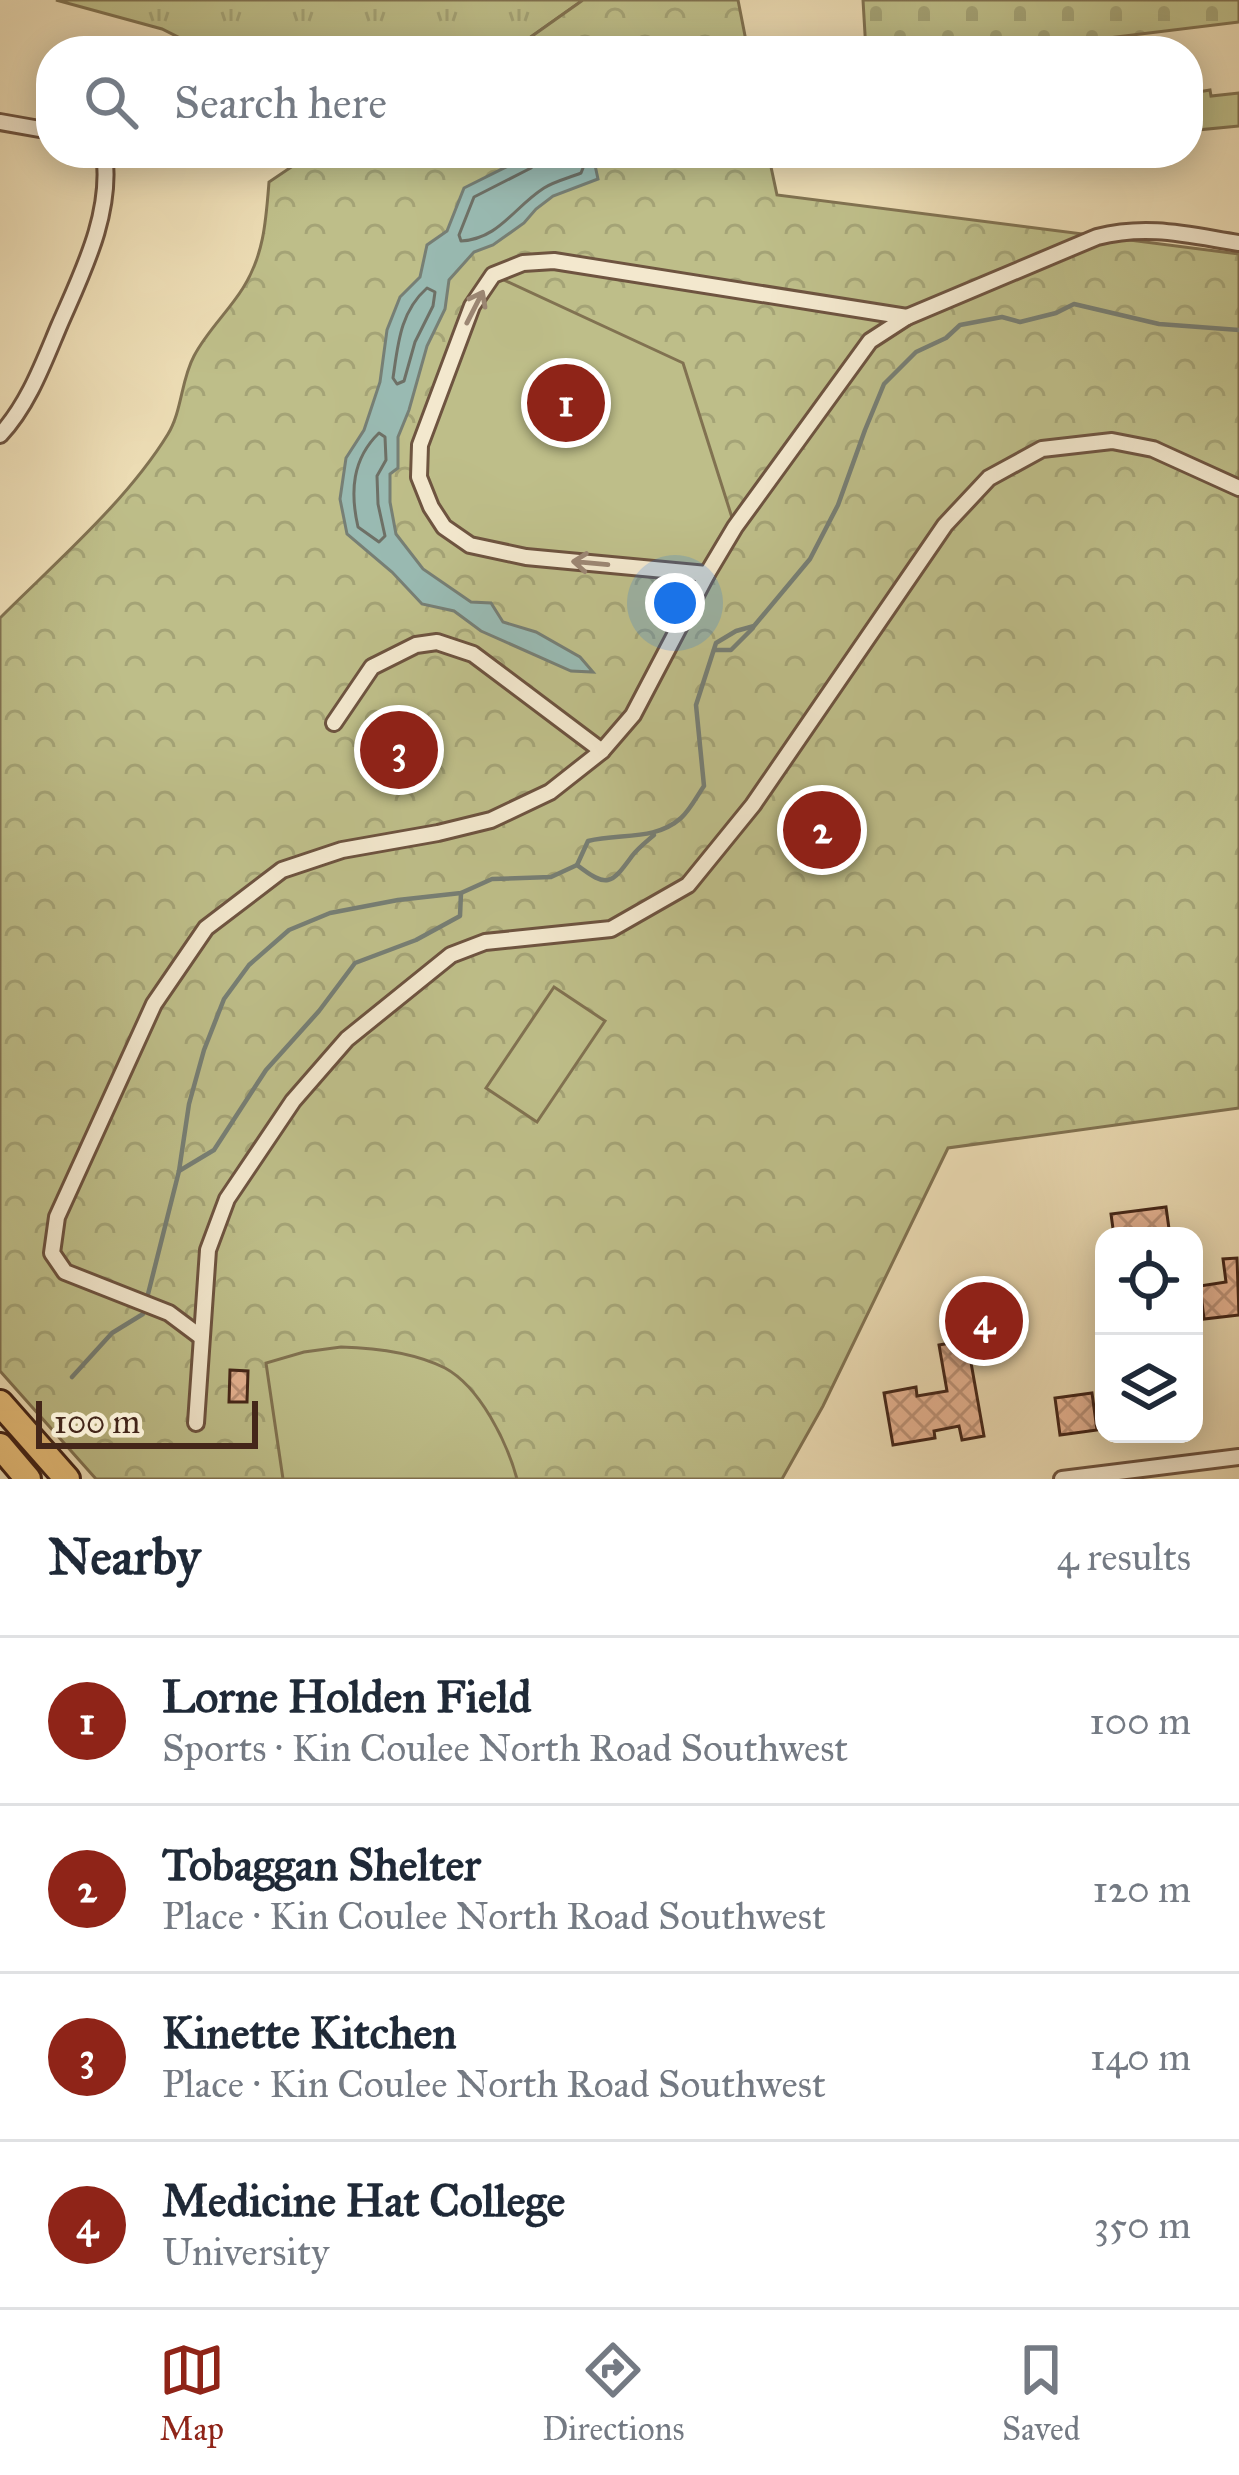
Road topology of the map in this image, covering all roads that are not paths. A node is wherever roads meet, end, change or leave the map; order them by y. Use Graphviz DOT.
graph roads {
  1 [pos="0,122"];
  2 [pos="36,128"];
  3 [pos="105,168"];
  4 [pos="1239,243"];
  5 [pos="863,311"];
  6 [pos="907,317"];
  7 [pos="870,341"];
  8 [pos="0,435"];
  9 [pos="1239,488"];
  10 [pos="707,574"];
  11 [pos="334,723"];
  12 [pos="602,752"];
  13 [pos="201,1337"];
  14 [pos="0,1402"];
  15 [pos="196,1424"];
  16 [pos="0,1446"];
  17 [pos="1239,1457"];
  18 [pos="28,1479"];
  19 [pos="67,1479"];
  20 [pos="1062,1479"];
  1 -- 2 [label="street"];
  3 -- 8 [label="street"];
  4 -- 6 [label="street"];
  5 -- 6 [label="street"];
  5 -- 7 [label="street"];
  10 -- 5 [label="street, one-way"];
  6 -- 7 [label="street"];
  7 -- 10 [label="street"];
  9 -- 13 [label="street"];
  10 -- 12 [label="street"];
  11 -- 12 [label="street"];
  12 -- 13 [label="street"];
  13 -- 15 [label="street"];
  14 -- 19 [label="highway"];
  16 -- 18 [label="highway"];
  17 -- 20 [label="street"];
}
